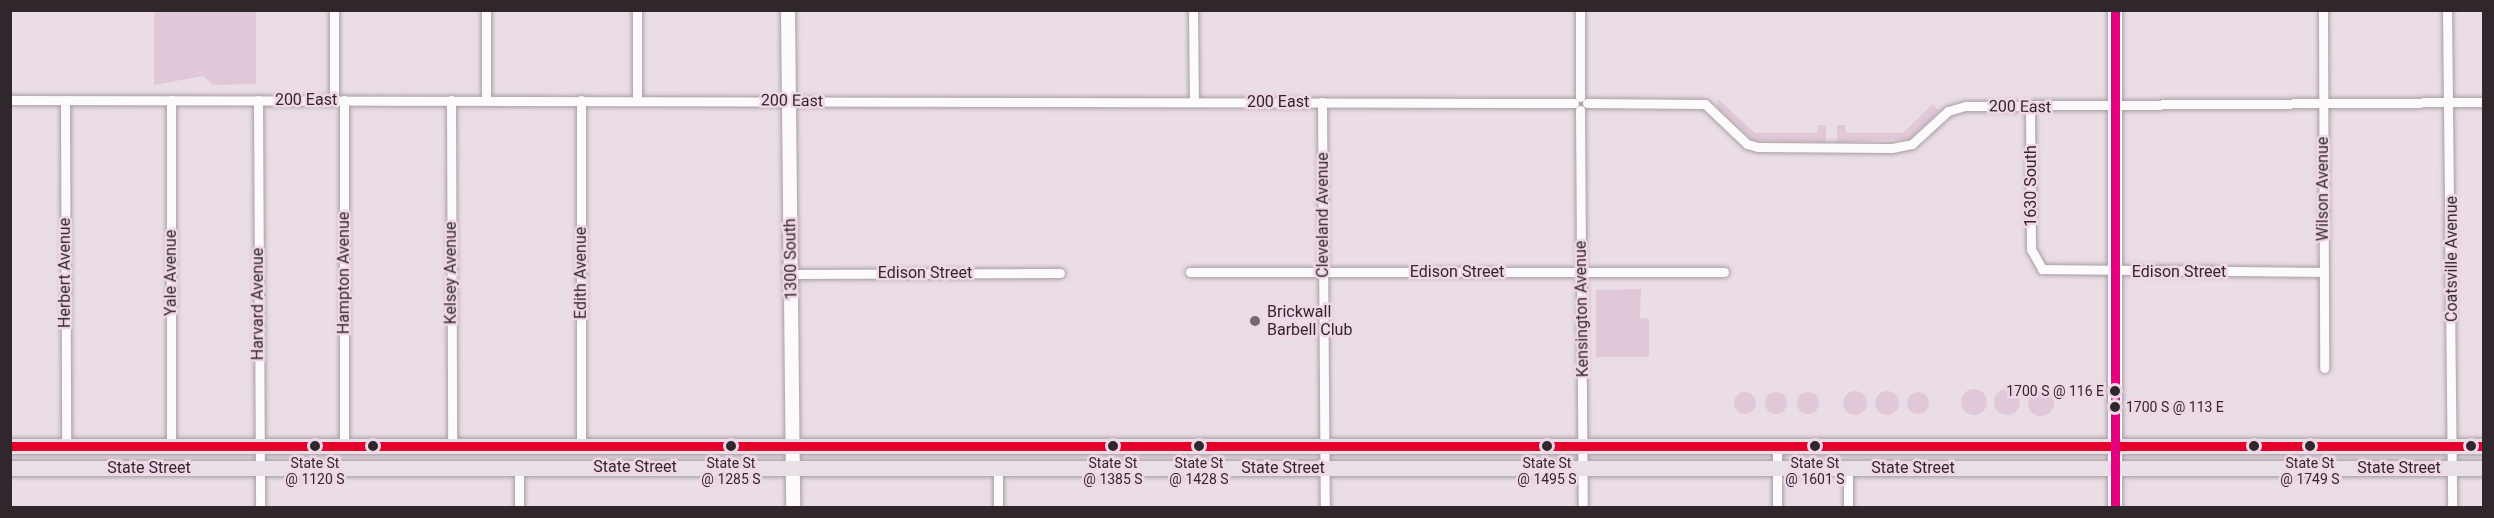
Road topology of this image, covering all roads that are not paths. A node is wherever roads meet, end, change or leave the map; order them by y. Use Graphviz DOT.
graph roads {
  1 [pos="334,10"];
  2 [pos="486,10"];
  3 [pos="637,10"];
  4 [pos="788,10"];
  5 [pos="1193,10"];
  6 [pos="1580,10"];
  7 [pos="2115,10"];
  8 [pos="2323,10"];
  9 [pos="2447,10"];
  10 [pos="10,100"];
  11 [pos="64,100"];
  12 [pos="171,100"];
  13 [pos="258,100"];
  14 [pos="339,100"];
  15 [pos="451,100"];
  16 [pos="486,100"];
  17 [pos="581,100"];
  18 [pos="637,100"];
  19 [pos="788,100"];
  20 [pos="1194,102"];
  21 [pos="1322,102"];
  22 [pos="2323,102"];
  23 [pos="2450,102"];
  24 [pos="2484,102"];
  25 [pos="1580,103"];
  26 [pos="2030,107"];
  27 [pos="2115,108"];
  28 [pos="2037,264"];
  29 [pos="1190,272"];
  30 [pos="1323,272"];
  31 [pos="1582,272"];
  32 [pos="1724,272"];
  33 [pos="2114,272"];
  34 [pos="2324,272"];
  35 [pos="1060,273"];
  36 [pos="791,274"];
  37 [pos="2324,368"];
  38 [pos="793,445"];
  39 [pos="10,446"];
  40 [pos="66,446"];
  41 [pos="171,446"];
  42 [pos="258,446"];
  43 [pos="344,446"];
  44 [pos="452,446"];
  45 [pos="549,446"];
  46 [pos="581,446"];
  47 [pos="1324,446"];
  48 [pos="1583,446"];
  49 [pos="1777,446"];
  50 [pos="2114,446"];
  51 [pos="2452,446"];
  52 [pos="2484,446"];
  53 [pos="793,467"];
  54 [pos="998,467"];
  55 [pos="1583,467"];
  56 [pos="10,468"];
  57 [pos="260,468"];
  58 [pos="407,468"];
  59 [pos="519,468"];
  60 [pos="1324,468"];
  61 [pos="1777,468"];
  62 [pos="1848,468"];
  63 [pos="2114,468"];
  64 [pos="2451,468"];
  65 [pos="2484,468"];
  66 [pos="260,507"];
  67 [pos="519,507"];
  68 [pos="793,507"];
  69 [pos="998,507"];
  70 [pos="1325,507"];
  71 [pos="1584,507"];
  72 [pos="1777,507"];
  73 [pos="1848,507"];
  74 [pos="2115,507"];
  75 [pos="2452,507"];
  1 -- 14 [label="street, Hampton Avenue"];
  2 -- 16 [label="street"];
  3 -- 18 [label="street"];
  4 -- 19 [label="street, 1300 South"];
  5 -- 20 [label="street"];
  6 -- 25 [label="street, Kensington Avenue"];
  7 -- 27 [label="street"];
  8 -- 22 [label="street, Wilson Avenue"];
  9 -- 23 [label="street, Coatsville Avenue"];
  10 -- 11 [label="street, 200 East"];
  11 -- 12 [label="street, 200 East"];
  11 -- 40 [label="street, Herbert Avenue"];
  12 -- 13 [label="street, 200 East"];
  12 -- 41 [label="street, Yale Avenue"];
  13 -- 14 [label="street, 200 East"];
  13 -- 42 [label="street, Harvard Avenue"];
  14 -- 15 [label="street, 200 East"];
  14 -- 43 [label="street, Hampton Avenue"];
  15 -- 16 [label="street, 200 East"];
  15 -- 44 [label="street, Kelsey Avenue"];
  16 -- 17 [label="street, 200 East"];
  17 -- 18 [label="street, 200 East"];
  17 -- 46 [label="street, Edith Avenue"];
  18 -- 19 [label="street, 200 East"];
  19 -- 20 [label="street, 200 East"];
  19 -- 36 [label="street, 1300 South"];
  20 -- 21 [label="street, 200 East"];
  21 -- 25 [label="street, 200 East"];
  21 -- 30 [label="street, Cleveland Avenue"];
  22 -- 23 [label="street, 200 East"];
  22 -- 27 [label="street, 200 East"];
  22 -- 34 [label="street, Wilson Avenue"];
  23 -- 24 [label="street, 200 East"];
  23 -- 51 [label="street, Coatsville Avenue"];
  25 -- 26 [label="street, 200 East"];
  25 -- 31 [label="street, Kensington Avenue"];
  26 -- 27 [label="street, 200 East"];
  26 -- 28 [label="street, 1630 South"];
  27 -- 33 [label="street"];
  28 -- 33 [label="street, Edison Street"];
  29 -- 30 [label="street, Edison Street"];
  30 -- 31 [label="street, Edison Street"];
  30 -- 47 [label="street, Cleveland Avenue"];
  31 -- 32 [label="street, Edison Street"];
  31 -- 48 [label="street, Kensington Avenue"];
  33 -- 34 [label="street, Edison Street"];
  33 -- 50 [label="street"];
  34 -- 37 [label="street, Wilson Avenue"];
  35 -- 36 [label="street, Edison Street"];
  36 -- 38 [label="street, 1300 South"];
  38 -- 46 [label="main road, State Street"];
  38 -- 47 [label="main road, State Street"];
  38 -- 53 [label="street, 1300 South"];
  39 -- 40 [label="main road, State Street"];
  40 -- 41 [label="main road, State Street"];
  41 -- 42 [label="main road, State Street"];
  42 -- 43 [label="main road, State Street"];
  42 -- 57 [label="street, Harvard Avenue"];
  43 -- 44 [label="main road, State Street"];
  44 -- 45 [label="main road, State Street"];
  44 -- 58 [label="main road"];
  45 -- 46 [label="main road, State Street"];
  45 -- 59 [label="main road"];
  47 -- 48 [label="main road, State Street"];
  47 -- 60 [label="street, Cleveland Avenue"];
  48 -- 49 [label="main road, State Street"];
  48 -- 55 [label="street, Kensington Avenue"];
  49 -- 50 [label="main road, State Street"];
  49 -- 61 [label="street"];
  50 -- 51 [label="main road, State Street"];
  50 -- 63 [label="street"];
  51 -- 52 [label="main road, State Street"];
  51 -- 64 [label="street, Coatsville Avenue"];
  53 -- 54 [label="main road, State Street"];
  53 -- 59 [label="main road, State Street"];
  53 -- 68 [label="street, 1300 South"];
  54 -- 60 [label="main road, State Street"];
  54 -- 69 [label="street"];
  55 -- 60 [label="main road, State Street"];
  55 -- 61 [label="main road, State Street"];
  55 -- 71 [label="street, Kensington Avenue"];
  56 -- 57 [label="main road, State Street"];
  57 -- 58 [label="main road, State Street"];
  57 -- 66 [label="street, Harvard Avenue"];
  58 -- 59 [label="main road, State Street"];
  59 -- 67 [label="street"];
  60 -- 70 [label="street, Cleveland Avenue"];
  61 -- 62 [label="main road, State Street"];
  61 -- 72 [label="street"];
  62 -- 63 [label="main road, State Street"];
  62 -- 73 [label="street"];
  63 -- 64 [label="main road, State Street"];
  63 -- 74 [label="street"];
  64 -- 65 [label="main road, State Street"];
  64 -- 75 [label="street, Coatsville Avenue"];
}
